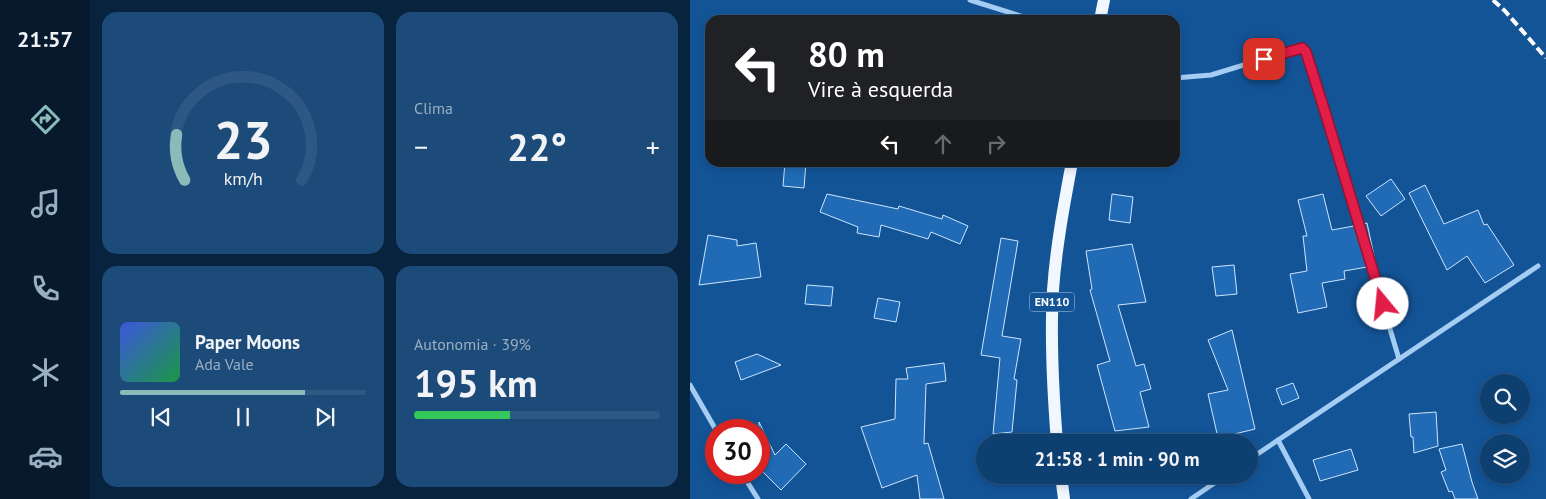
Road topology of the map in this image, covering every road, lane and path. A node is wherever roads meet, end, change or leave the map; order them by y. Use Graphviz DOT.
graph roads {
  1 [pos="970,0"];
  2 [pos="1104,0"];
  3 [pos="1017,15"];
  4 [pos="1101,15"];
  5 [pos="1180,78"];
  6 [pos="1071,167"];
  7 [pos="1538,266"];
  8 [pos="1399,359"];
  9 [pos="690,385"];
  10 [pos="710,419"];
  11 [pos="1057,434"];
  12 [pos="1278,440"];
  13 [pos="1258,454"];
  14 [pos="749,484"];
  15 [pos="1062,484"];
  16 [pos="1213,484"];
  17 [pos="758,499"];
  18 [pos="1064,499"];
  19 [pos="1191,499"];
  20 [pos="1309,499"];
  1 -- 3 [label="street"];
  2 -- 4 [label="main road"];
  5 -- 8 [label="street"];
  6 -- 11 [label="main road, EN110"];
  7 -- 8 [label="street"];
  8 -- 12 [label="street"];
  9 -- 10 [label="street"];
  12 -- 13 [label="street"];
  12 -- 20 [label="street"];
  14 -- 17 [label="street"];
  15 -- 18 [label="main road"];
  16 -- 19 [label="street"];
}
